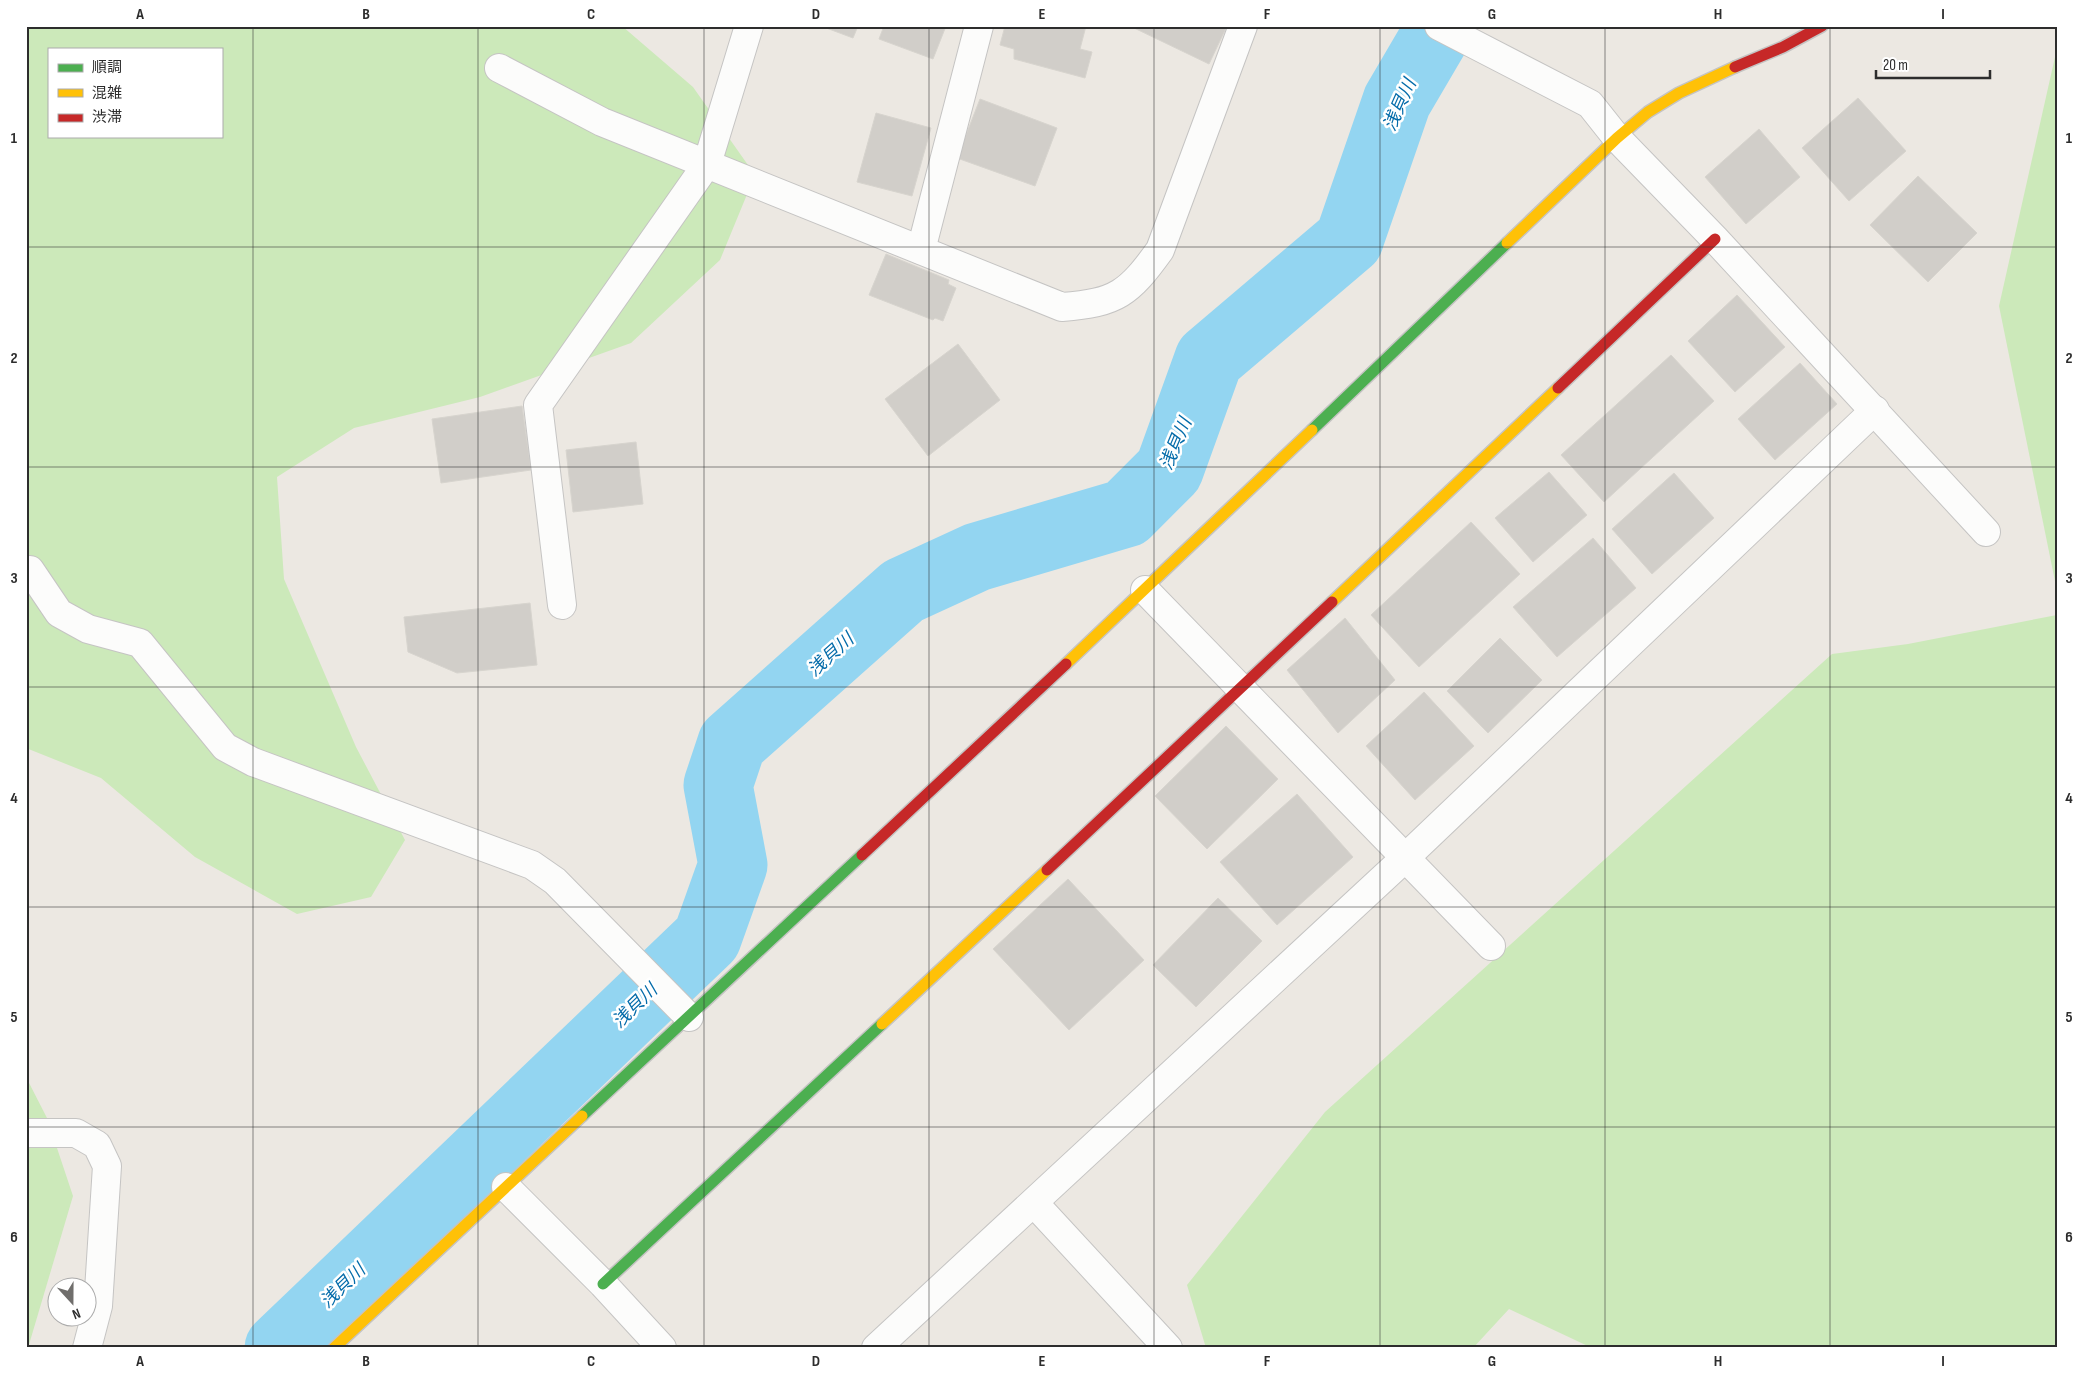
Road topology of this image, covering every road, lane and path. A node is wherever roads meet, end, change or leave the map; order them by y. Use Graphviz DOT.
graph roads {
  1 [pos="748,26"];
  2 [pos="979,26"];
  3 [pos="1243,26"];
  4 [pos="1439,26"];
  5 [pos="1822,26"];
  6 [pos="499,68"];
  7 [pos="1617,138"];
  8 [pos="707,164"];
  9 [pos="1715,239"];
  10 [pos="921,250"];
  11 [pos="1875,410"];
  12 [pos="1986,532"];
  13 [pos="26,572"];
  14 [pos="1145,590"];
  15 [pos="562,605"];
  16 [pos="1240,689"];
  17 [pos="1405,858"];
  18 [pos="1491,946"];
  19 [pos="689,1016"];
  20 [pos="26,1133"];
  21 [pos="506,1187"];
  22 [pos="1034,1203"];
  23 [pos="603,1284"];
  24 [pos="87,1348"];
  25 [pos="334,1348"];
  26 [pos="662,1348"];
  27 [pos="876,1348"];
  28 [pos="1168,1348"];
  1 -- 8 [label="street"];
  2 -- 10 [label="street"];
  3 -- 10 [label="street"];
  4 -- 7 [label="street"];
  5 -- 7 [label="street"];
  6 -- 8 [label="street"];
  7 -- 9 [label="street"];
  7 -- 14 [label="street"];
  8 -- 10 [label="street"];
  8 -- 15 [label="street"];
  9 -- 11 [label="street"];
  9 -- 16 [label="street"];
  11 -- 12 [label="street"];
  11 -- 17 [label="street"];
  13 -- 19 [label="street"];
  14 -- 16 [label="street"];
  14 -- 19 [label="street"];
  16 -- 17 [label="street"];
  16 -- 23 [label="street"];
  17 -- 18 [label="street"];
  17 -- 22 [label="street"];
  19 -- 21 [label="street"];
  20 -- 24 [label="street"];
  21 -- 23 [label="street"];
  21 -- 25 [label="street"];
  22 -- 27 [label="street"];
  22 -- 28 [label="street"];
  23 -- 26 [label="street"];
}
